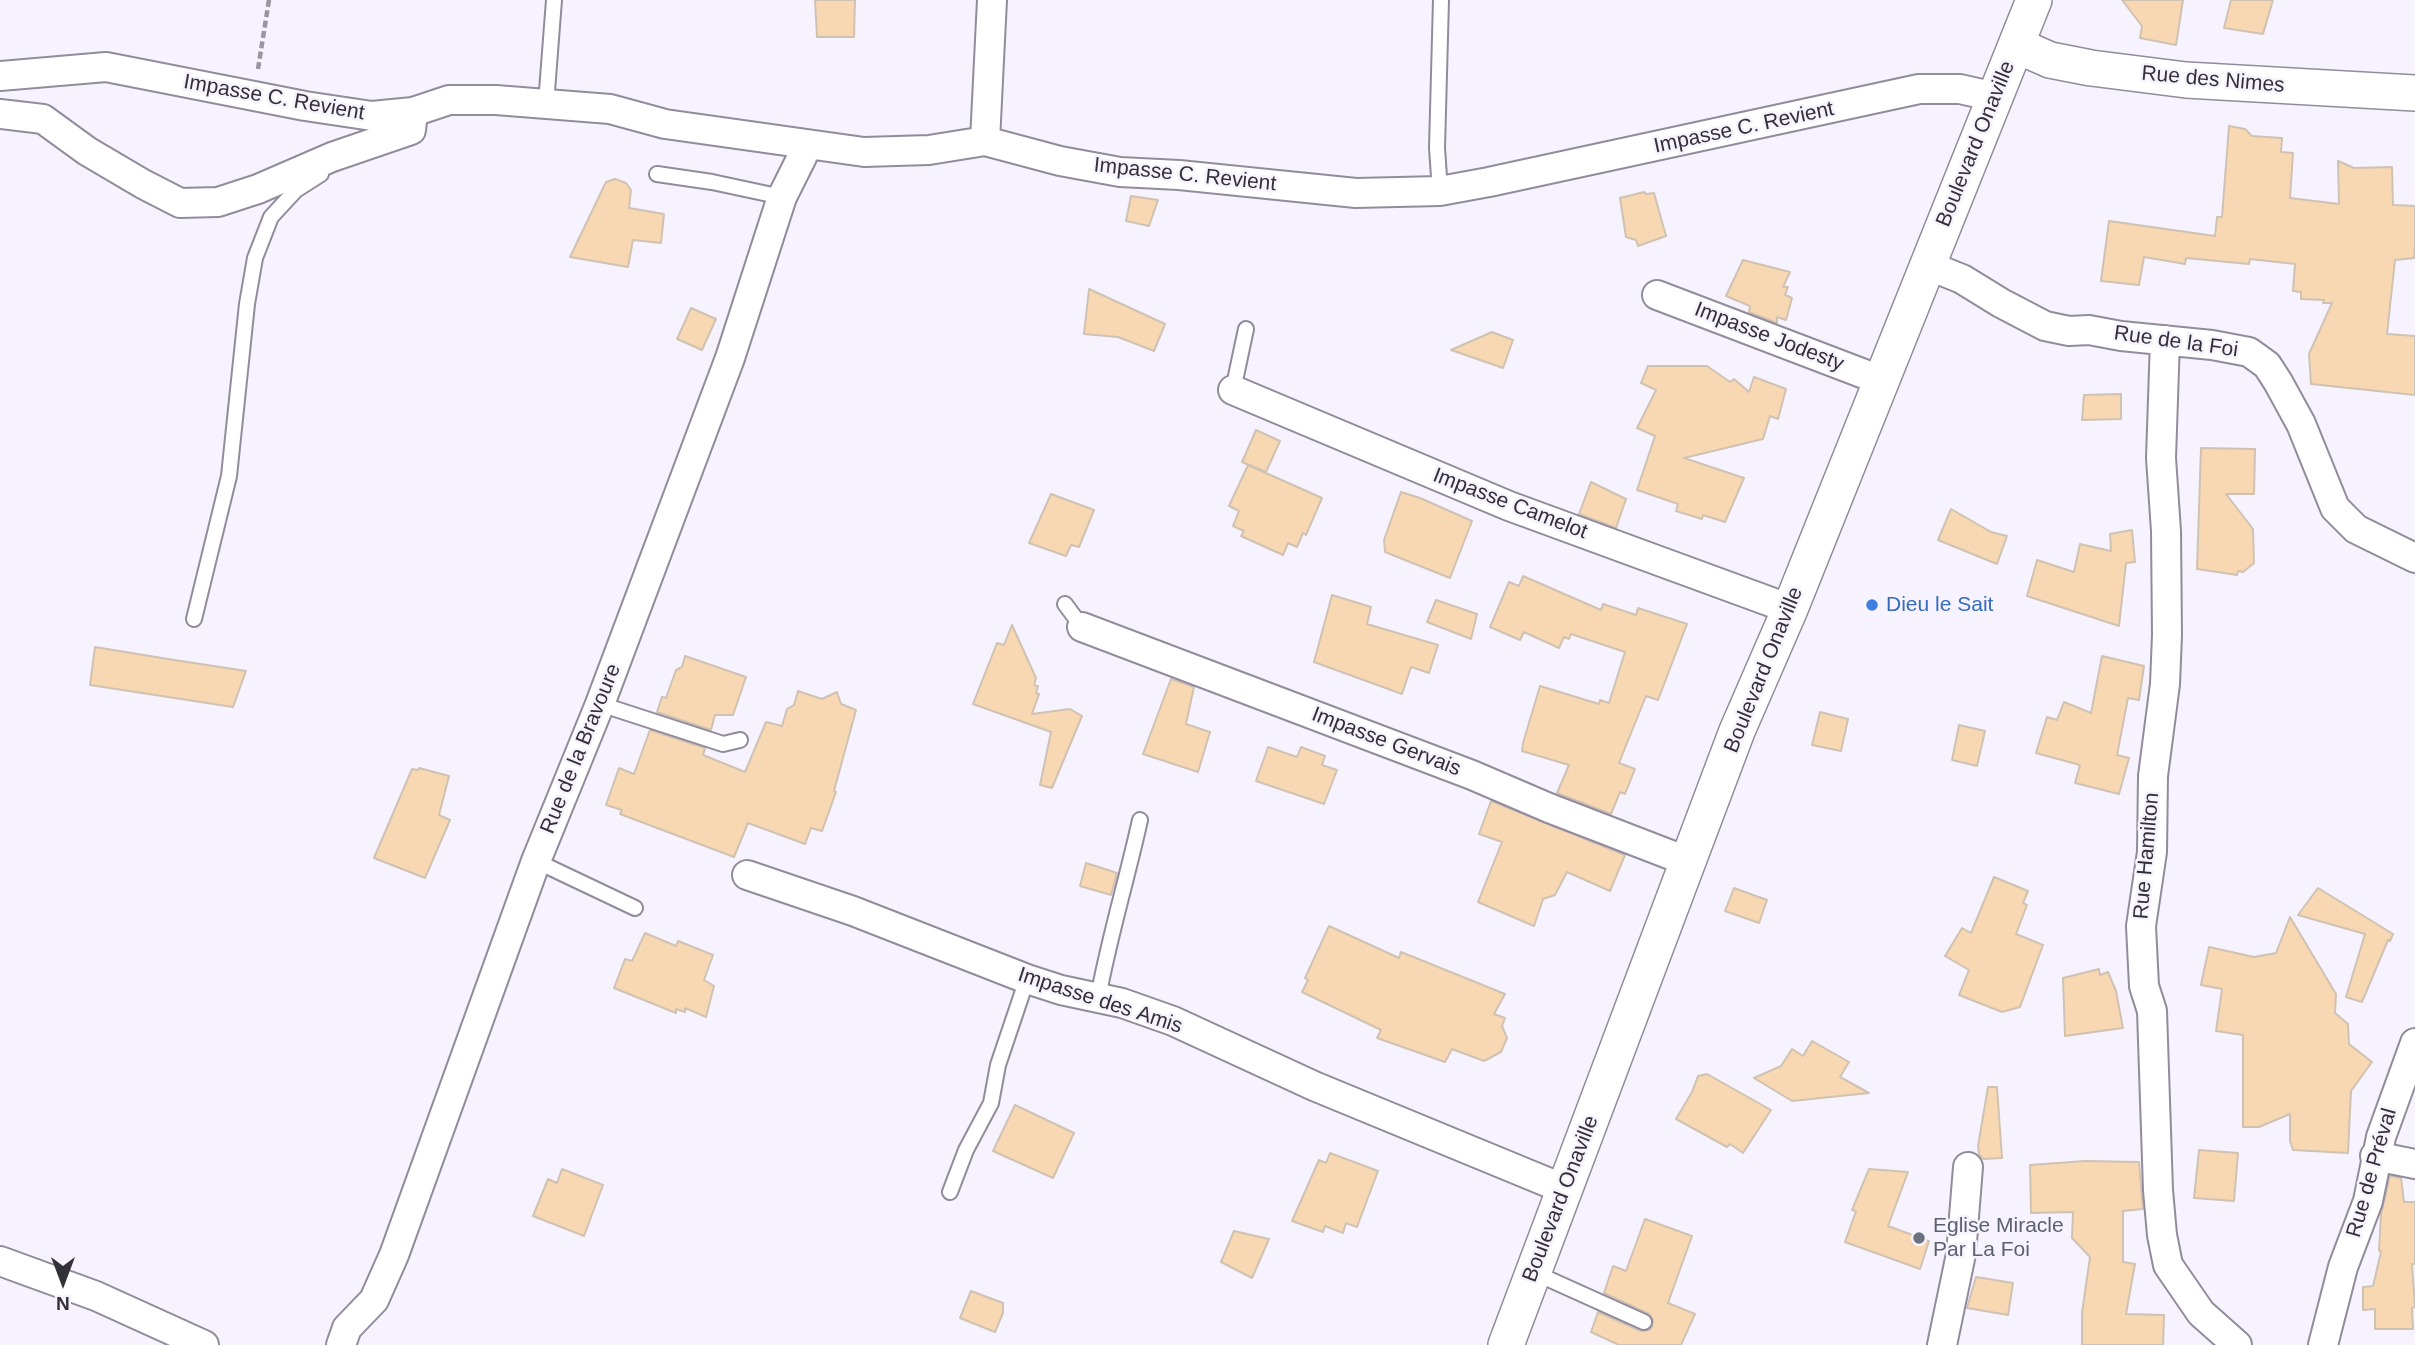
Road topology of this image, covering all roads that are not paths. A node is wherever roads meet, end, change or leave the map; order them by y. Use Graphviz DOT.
graph roads {
  1 [pos="554,0"];
  2 [pos="992,0"];
  3 [pos="1441,0"];
  4 [pos="2034,0"];
  5 [pos="2016,45"];
  6 [pos="0,76"];
  7 [pos="2415,93"];
  8 [pos="1995,97"];
  9 [pos="546,104"];
  10 [pos="414,112"];
  11 [pos="0,114"];
  12 [pos="985,141"];
  13 [pos="805,145"];
  14 [pos="332,157"];
  15 [pos="657,174"];
  16 [pos="1440,191"];
  17 [pos="782,197"];
  18 [pos="1927,265"];
  19 [pos="1657,295"];
  20 [pos="1246,329"];
  21 [pos="2165,340"];
  22 [pos="1881,380"];
  23 [pos="1233,390"];
  24 [pos="2415,558"];
  25 [pos="1065,604"];
  26 [pos="1790,609"];
  27 [pos="194,619"];
  28 [pos="1082,627"];
  29 [pos="600,704"];
  30 [pos="740,740"];
  31 [pos="1140,820"];
  32 [pos="536,861"];
  33 [pos="1689,862"];
  34 [pos="747,875"];
  35 [pos="635,908"];
  36 [pos="1027,979"];
  37 [pos="1098,998"];
  38 [pos="2415,1043"];
  39 [pos="2375,1156"];
  40 [pos="2415,1164"];
  41 [pos="1968,1167"];
  42 [pos="1564,1189"];
  43 [pos="950,1192"];
  44 [pos="0,1261"];
  45 [pos="1533,1272"];
  46 [pos="1644,1322"];
  47 [pos="2226,1342"];
  48 [pos="204,1345"];
  49 [pos="341,1345"];
  50 [pos="1506,1345"];
  51 [pos="1942,1345"];
  52 [pos="2323,1345"];
  1 -- 9 [label="lane"];
  2 -- 12 [label="street"];
  3 -- 16 [label="lane"];
  4 -- 5 [label="street, Boulevard Onaville"];
  5 -- 7 [label="street, Rue des Nimes"];
  5 -- 8 [label="street, Boulevard Onaville"];
  6 -- 10 [label="street, Impasse C. Revient"];
  8 -- 16 [label="street, Impasse C. Revient"];
  8 -- 18 [label="street, Boulevard Onaville"];
  9 -- 10 [label="street, Impasse C. Revient"];
  9 -- 13 [label="street, Impasse C. Revient"];
  10 -- 14 [label="street"];
  11 -- 14 [label="street"];
  12 -- 13 [label="street, Impasse C. Revient"];
  12 -- 16 [label="street, Impasse C. Revient"];
  13 -- 17 [label="street, Rue de la Bravoure"];
  14 -- 27 [label="lane"];
  15 -- 17 [label="lane"];
  17 -- 29 [label="street, Rue de la Bravoure"];
  18 -- 21 [label="street, Rue de la Foi"];
  18 -- 22 [label="street, Boulevard Onaville"];
  19 -- 22 [label="street, Impasse Jodesty"];
  20 -- 23 [label="lane"];
  21 -- 24 [label="street, Rue de la Foi"];
  21 -- 47 [label="street, Rue Hamilton"];
  22 -- 26 [label="street, Boulevard Onaville"];
  23 -- 26 [label="street, Impasse Camelot"];
  25 -- 28 [label="lane"];
  26 -- 33 [label="street, Boulevard Onaville"];
  28 -- 33 [label="street, Impasse Gervais"];
  29 -- 30 [label="lane"];
  29 -- 32 [label="street, Rue de la Bravoure"];
  31 -- 37 [label="lane"];
  32 -- 35 [label="lane"];
  32 -- 49 [label="street, Rue de la Bravoure"];
  33 -- 42 [label="street, Boulevard Onaville"];
  34 -- 36 [label="street, Impasse des Amis"];
  36 -- 37 [label="street, Impasse des Amis"];
  36 -- 43 [label="lane"];
  37 -- 42 [label="street, Impasse des Amis"];
  38 -- 39 [label="street, Rue de Préval"];
  39 -- 40 [label="street"];
  39 -- 52 [label="street, Rue de Préval"];
  41 -- 51 [label="street"];
  42 -- 45 [label="street, Boulevard Onaville"];
  44 -- 48 [label="street"];
  45 -- 46 [label="lane"];
  45 -- 50 [label="street, Boulevard Onaville"];
}
